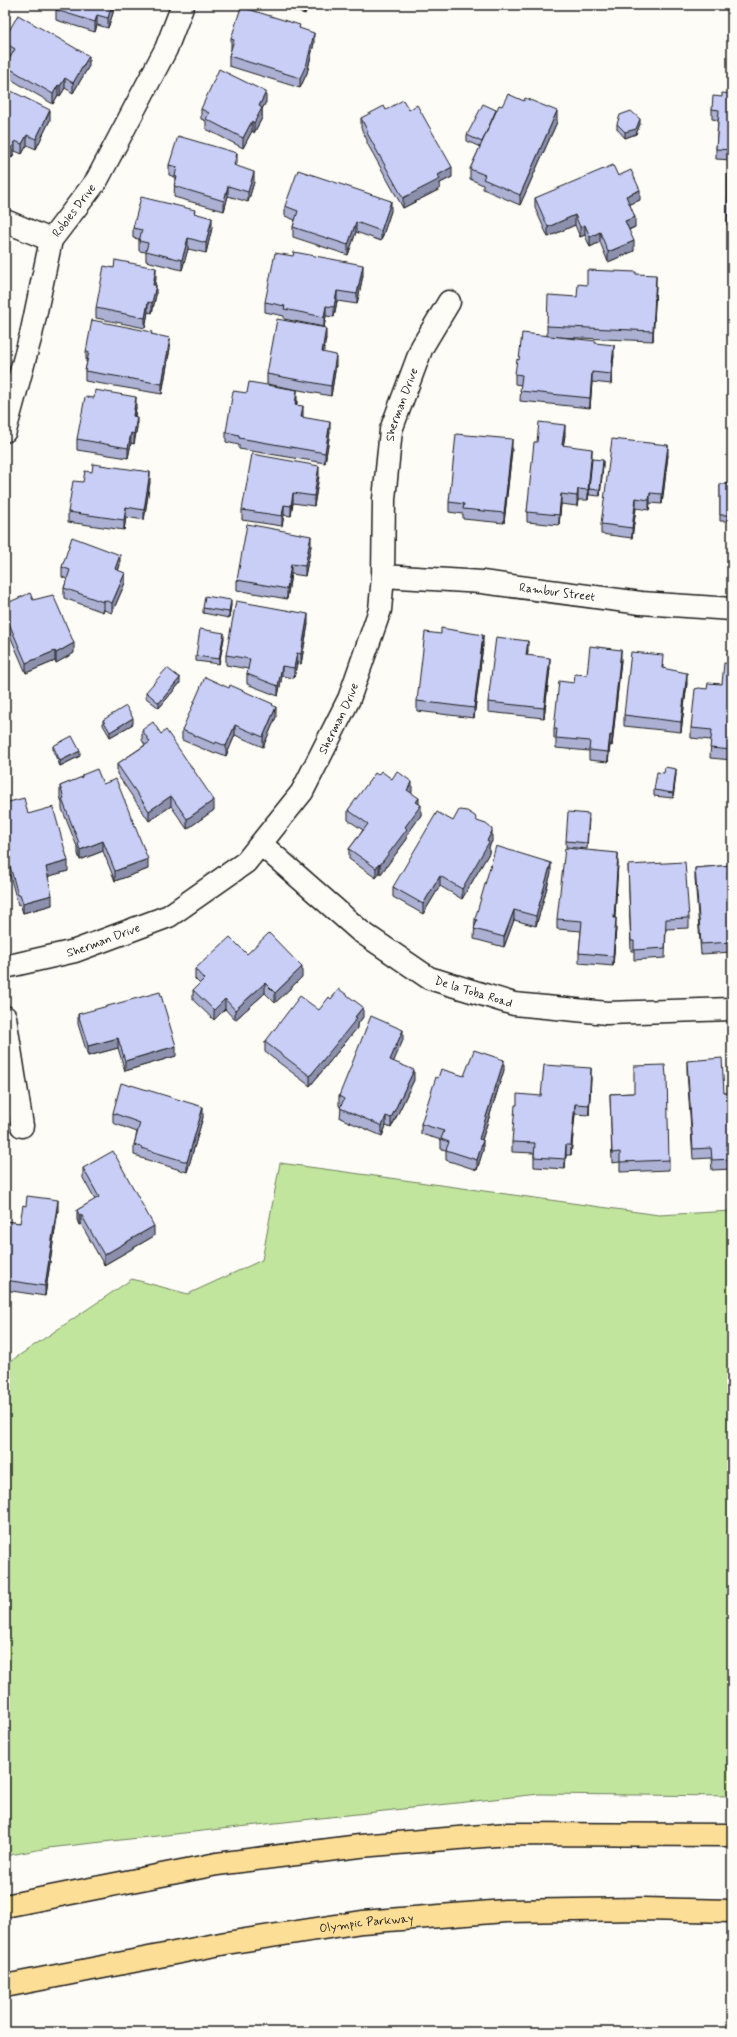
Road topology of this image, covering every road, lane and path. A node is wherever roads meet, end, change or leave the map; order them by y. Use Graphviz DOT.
graph roads {
  1 [pos="183,5"];
  2 [pos="5,221"];
  3 [pos="50,240"];
  4 [pos="449,302"];
  5 [pos="5,431"];
  6 [pos="383,576"];
  7 [pos="732,609"];
  8 [pos="261,844"];
  9 [pos="5,967"];
  10 [pos="732,1008"];
  11 [pos="5,1017"];
  12 [pos="22,1126"];
  13 [pos="732,1836"];
  14 [pos="5,1906"];
  15 [pos="732,1911"];
  16 [pos="5,1986"];
  1 -- 3 [label="street, Robles Drive"];
  2 -- 3 [label="street"];
  3 -- 5 [label="street, Robles Drive"];
  4 -- 6 [label="street, Sherman Drive"];
  6 -- 7 [label="street, Rambur Street"];
  6 -- 8 [label="street, Sherman Drive"];
  8 -- 9 [label="street, Sherman Drive"];
  8 -- 10 [label="street, De la Toba Road"];
  11 -- 12 [label="street"];
  13 -- 14 [label="main road"];
  15 -- 16 [label="main road, Olympic Parkway"];
}
